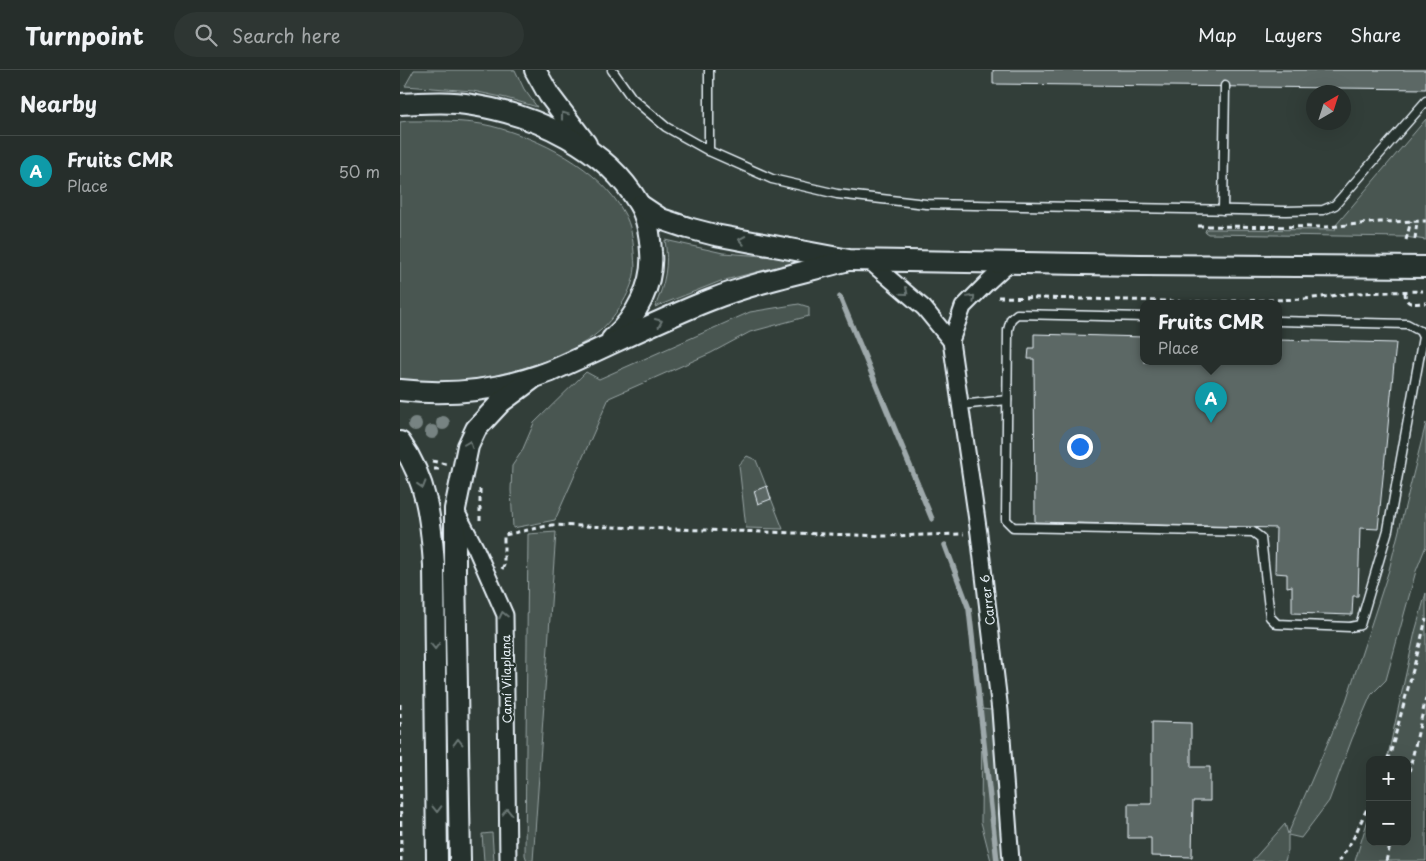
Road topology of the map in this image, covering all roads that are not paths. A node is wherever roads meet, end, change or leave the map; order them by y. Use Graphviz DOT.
graph roads {
  1 [pos="535,70"];
  2 [pos="612,70"];
  3 [pos="709,70"];
  4 [pos="1225,86"];
  5 [pos="1426,101"];
  6 [pos="400,104"];
  7 [pos="709,151"];
  8 [pos="594,154"];
  9 [pos="640,206"];
  10 [pos="1223,210"];
  11 [pos="859,260"];
  12 [pos="1010,262"];
  13 [pos="1425,267"];
  14 [pos="1140,318"];
  15 [pos="1282,321"];
  16 [pos="951,341"];
  17 [pos="599,350"];
  18 [pos="532,378"];
  19 [pos="400,390"];
  20 [pos="1007,400"];
  21 [pos="961,405"];
  22 [pos="400,442"];
  23 [pos="455,509"];
  24 [pos="437,861"];
  25 [pos="460,861"];
  26 [pos="508,861"];
  27 [pos="1011,861"];
  8 -- 1 [label="main road, one-way"];
  2 -- 7 [label="lane"];
  3 -- 7 [label="lane"];
  4 -- 10 [label="lane"];
  5 -- 10 [label="lane"];
  6 -- 8 [label="main road"];
  7 -- 10 [label="lane"];
  8 -- 9 [label="main road"];
  11 -- 9 [label="main road, one-way"];
  9 -- 17 [label="main road"];
  11 -- 12 [label="main road"];
  11 -- 16 [label="street, one-way"];
  17 -- 11 [label="main road, one-way"];
  12 -- 13 [label="main road"];
  16 -- 12 [label="street, Carrer 6, one-way"];
  14 -- 20 [label="lane"];
  15 -- 20 [label="lane"];
  16 -- 21 [label="street, Carrer 6"];
  17 -- 18 [label="main road"];
  18 -- 19 [label="main road"];
  23 -- 18 [label="main road, one-way"];
  20 -- 21 [label="lane"];
  21 -- 27 [label="street, Carrer 6"];
  22 -- 24 [label="main road, one-way"];
  25 -- 23 [label="main road, one-way"];
  26 -- 23 [label="street, Camí Vilaplana, one-way"];
}
